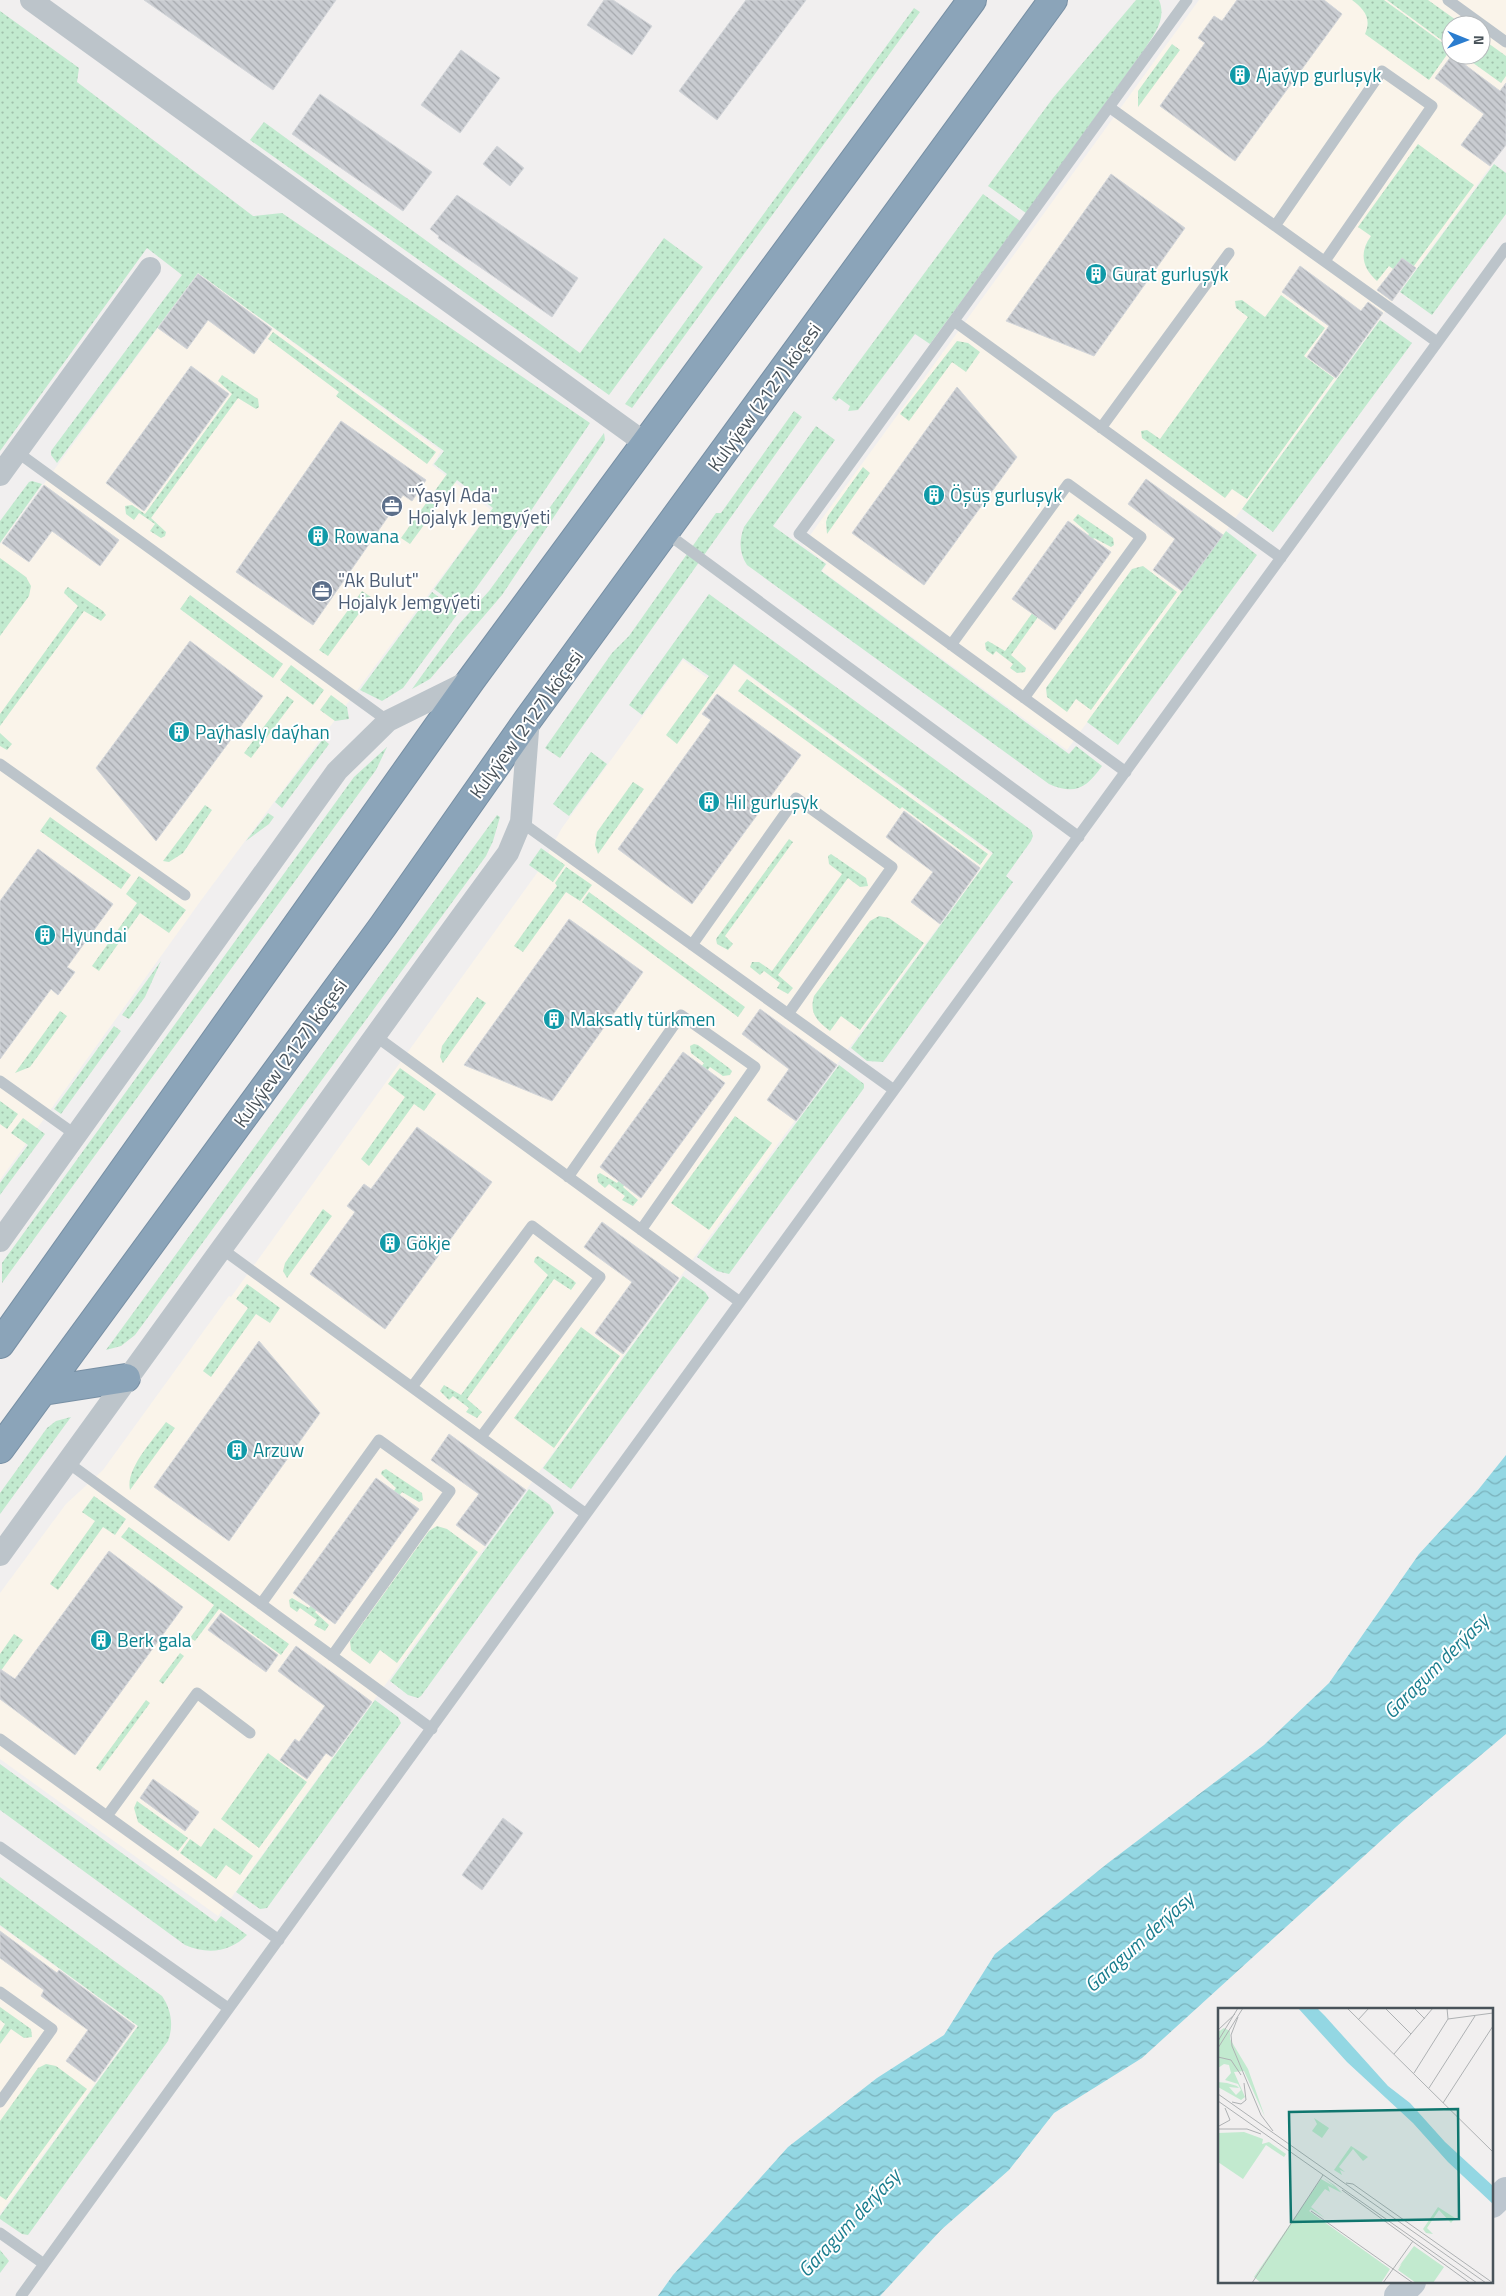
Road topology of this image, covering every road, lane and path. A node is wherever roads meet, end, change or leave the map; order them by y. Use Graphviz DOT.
graph roads {
  1 [pos="30,0"];
  2 [pos="972,0"];
  3 [pos="1053,0"];
  4 [pos="1187,0"];
  5 [pos="1448,0"];
  6 [pos="1506,42"];
  7 [pos="1109,107"];
  8 [pos="1275,226"];
  9 [pos="1506,248"];
  10 [pos="1229,252"];
  11 [pos="1325,261"];
  12 [pos="150,268"];
  13 [pos="954,321"];
  14 [pos="1438,342"];
  15 [pos="1101,428"];
  16 [pos="645,443"];
  17 [pos="17,452"];
  18 [pos="0,475"];
  19 [pos="665,532"];
  20 [pos="1281,558"];
  21 [pos="951,644"];
  22 [pos="471,680"];
  23 [pos="1024,698"];
  24 [pos="529,718"];
  25 [pos="388,721"];
  26 [pos="0,764"];
  27 [pos="1126,772"];
  28 [pos="522,822"];
  29 [pos="1079,837"];
  30 [pos="185,894"];
  31 [pos="692,945"];
  32 [pos="788,1014"];
  33 [pos="374,1035"];
  34 [pos="0,1081"];
  35 [pos="894,1090"];
  36 [pos="76,1135"];
  37 [pos="568,1177"];
  38 [pos="641,1230"];
  39 [pos="0,1241"];
  40 [pos="222,1249"];
  41 [pos="740,1302"];
  42 [pos="0,1344"];
  43 [pos="126,1378"];
  44 [pos="412,1387"];
  45 [pos="43,1391"];
  46 [pos="481,1437"];
  47 [pos="0,1449"];
  48 [pos="67,1462"];
  49 [pos="586,1514"];
  50 [pos="0,1555"];
  51 [pos="261,1604"];
  52 [pos="332,1656"];
  53 [pos="432,1728"];
  54 [pos="250,1733"];
  55 [pos="0,1739"];
  56 [pos="107,1816"];
  57 [pos="0,1848"];
  58 [pos="279,1940"];
  59 [pos="0,1992"];
  60 [pos="228,2008"];
  61 [pos="0,2102"];
  62 [pos="1506,2190"];
  63 [pos="1494,2202"];
  64 [pos="0,2233"];
  65 [pos="44,2264"];
  66 [pos="1410,2284"];
  67 [pos="21,2296"];
  68 [pos="1398,2296"];
  1 -- 16 [label="street"];
  2 -- 16 [label="highway"];
  3 -- 19 [label="highway, Kulyýew (2127) köçesi"];
  4 -- 7 [label="lane"];
  5 -- 6 [label="lane"];
  7 -- 8 [label="lane"];
  7 -- 13 [label="lane"];
  8 -- 11 [label="lane"];
  8 -- 11 [label="lane"];
  9 -- 14 [label="lane"];
  10 -- 15 [label="lane"];
  11 -- 14 [label="lane"];
  12 -- 17 [label="street"];
  13 -- 15 [label="lane"];
  13 -- 21 [label="lane"];
  14 -- 20 [label="lane"];
  15 -- 20 [label="lane"];
  16 -- 22 [label="highway"];
  17 -- 18 [label="street"];
  17 -- 25 [label="lane"];
  19 -- 24 [label="highway, Kulyýew (2127) köçesi"];
  19 -- 29 [label="lane"];
  20 -- 27 [label="lane"];
  21 -- 23 [label="lane"];
  21 -- 23 [label="lane"];
  22 -- 25 [label="street"];
  22 -- 42 [label="highway"];
  23 -- 27 [label="lane"];
  24 -- 28 [label="street"];
  24 -- 45 [label="highway, Kulyýew (2127) köçesi"];
  25 -- 36 [label="street"];
  26 -- 30 [label="lane"];
  27 -- 29 [label="lane"];
  28 -- 31 [label="lane"];
  28 -- 33 [label="street"];
  29 -- 35 [label="lane"];
  31 -- 32 [label="lane"];
  31 -- 32 [label="lane"];
  32 -- 35 [label="lane"];
  33 -- 37 [label="lane"];
  33 -- 40 [label="street"];
  34 -- 36 [label="lane"];
  35 -- 41 [label="lane"];
  36 -- 39 [label="street"];
  37 -- 38 [label="lane"];
  37 -- 38 [label="lane"];
  38 -- 41 [label="lane"];
  40 -- 43 [label="street"];
  40 -- 44 [label="lane"];
  41 -- 49 [label="lane"];
  43 -- 45 [label="highway"];
  43 -- 48 [label="street"];
  44 -- 46 [label="lane"];
  44 -- 46 [label="lane"];
  45 -- 47 [label="highway, Kulyýew (2127) köçesi"];
  46 -- 49 [label="lane"];
  48 -- 50 [label="street"];
  48 -- 51 [label="lane"];
  49 -- 53 [label="lane"];
  51 -- 52 [label="lane"];
  51 -- 52 [label="lane"];
  52 -- 53 [label="lane"];
  53 -- 58 [label="lane"];
  54 -- 56 [label="lane"];
  55 -- 56 [label="lane"];
  56 -- 58 [label="lane"];
  57 -- 60 [label="lane"];
  58 -- 60 [label="lane"];
  59 -- 61 [label="lane"];
  60 -- 65 [label="lane"];
  62 -- 63 [label="street"];
  64 -- 65 [label="lane"];
  65 -- 67 [label="lane"];
  66 -- 68 [label="street"];
}
